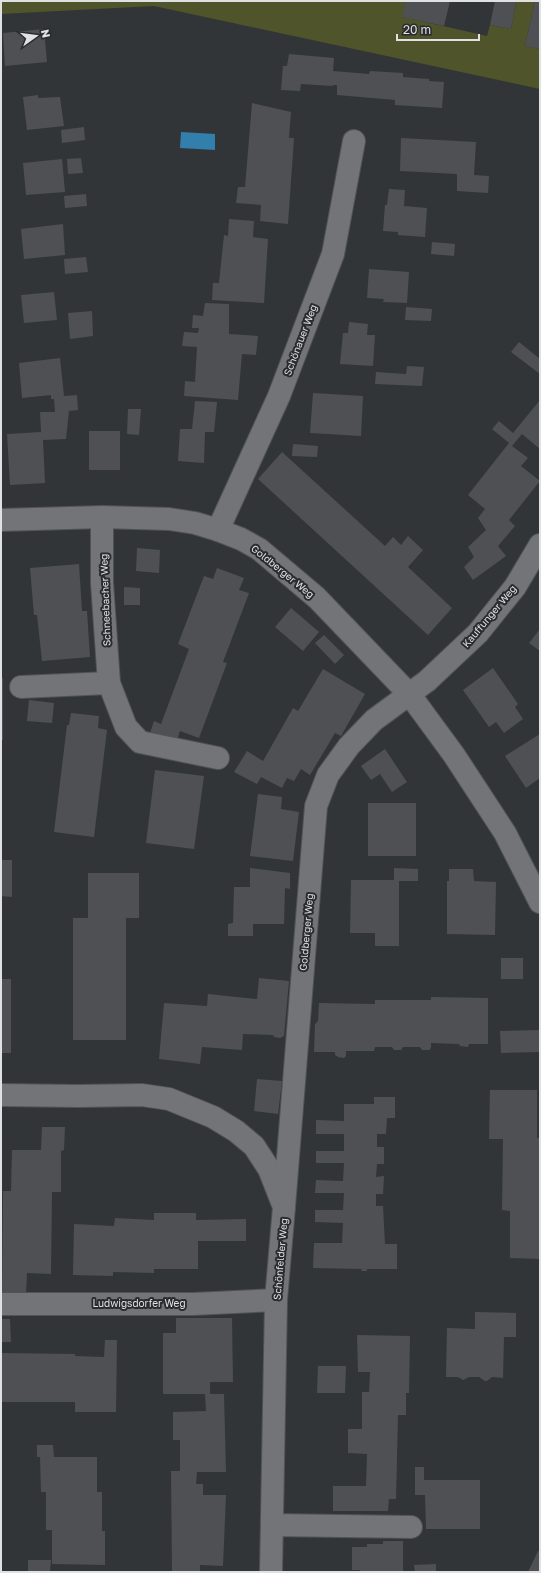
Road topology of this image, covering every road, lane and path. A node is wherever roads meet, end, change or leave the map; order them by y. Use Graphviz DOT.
graph roads {
  1 [pos="354,141"];
  2 [pos="102,517"];
  3 [pos="1,520"];
  4 [pos="218,530"];
  5 [pos="540,545"];
  6 [pos="109,683"];
  7 [pos="21,687"];
  8 [pos="410,694"];
  9 [pos="218,758"];
  10 [pos="540,902"];
  11 [pos="1,1095"];
  12 [pos="284,1207"];
  13 [pos="276,1300"];
  14 [pos="1,1304"];
  15 [pos="272,1525"];
  16 [pos="411,1527"];
  17 [pos="271,1572"];
  1 -- 4 [label="street, Schönauer Weg"];
  2 -- 3 [label="street, Goldberger Weg"];
  2 -- 4 [label="street, Goldberger Weg"];
  2 -- 6 [label="street, Schneebacher Weg"];
  4 -- 8 [label="street, Goldberger Weg"];
  5 -- 8 [label="street, Kauffunger Weg"];
  6 -- 7 [label="street"];
  6 -- 9 [label="street, Schneebacher Weg"];
  8 -- 10 [label="street, Goldberger Weg"];
  8 -- 12 [label="street, Goldberger Weg"];
  11 -- 12 [label="street, Schönfelder Weg"];
  12 -- 13 [label="street, Schönfelder Weg"];
  13 -- 14 [label="street, Ludwigsdorfer Weg"];
  13 -- 15 [label="street, Schönfelder Weg"];
  15 -- 16 [label="street"];
  15 -- 17 [label="street, Schönfelder Weg"];
}
